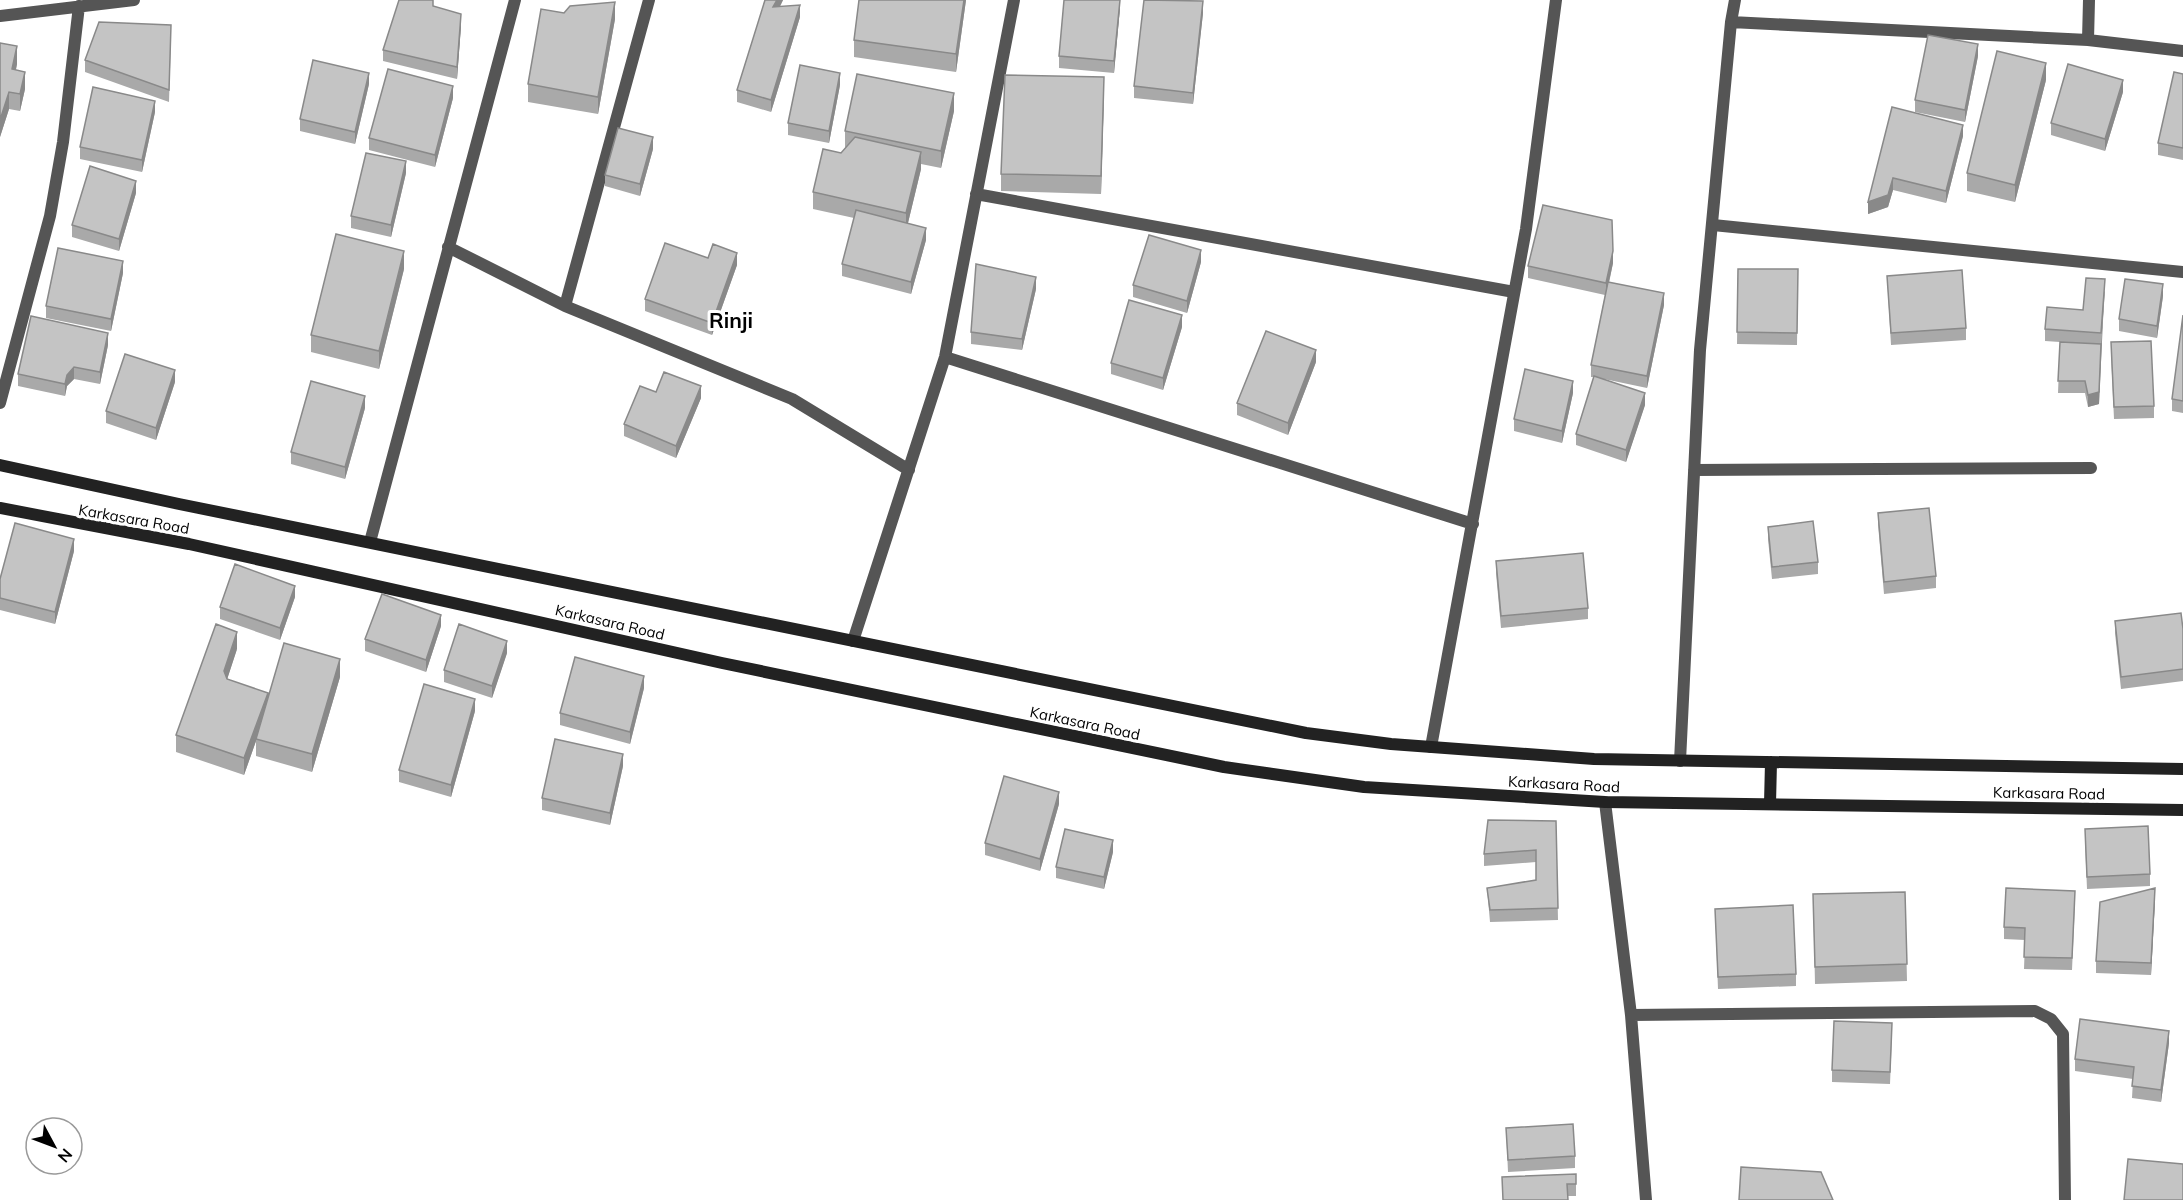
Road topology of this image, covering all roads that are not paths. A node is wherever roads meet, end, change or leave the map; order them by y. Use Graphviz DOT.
graph roads {
  1 [pos="134,0"];
  2 [pos="515,0"];
  3 [pos="649,0"];
  4 [pos="1014,0"];
  5 [pos="1556,0"];
  6 [pos="1735,0"];
  7 [pos="2089,0"];
  8 [pos="79,6"];
  9 [pos="0,16"];
  10 [pos="1731,22"];
  11 [pos="2088,40"];
  12 [pos="2183,51"];
  13 [pos="976,194"];
  14 [pos="1713,225"];
  15 [pos="448,247"];
  16 [pos="2183,272"];
  17 [pos="1514,292"];
  18 [pos="565,306"];
  19 [pos="945,357"];
  20 [pos="0,403"];
  21 [pos="0,465"];
  22 [pos="2091,468"];
  23 [pos="909,470"];
  24 [pos="1694,470"];
  25 [pos="0,508"];
  26 [pos="1473,524"];
  27 [pos="370,542"];
  28 [pos="853,641"];
  29 [pos="1431,747"];
  30 [pos="1680,761"];
  31 [pos="1771,762"];
  32 [pos="2183,769"];
  33 [pos="1605,802"];
  34 [pos="1770,804"];
  35 [pos="2183,810"];
  36 [pos="1631,1015"];
  37 [pos="1646,1200"];
  38 [pos="2065,1200"];
  1 -- 8 [label="street"];
  2 -- 15 [label="street"];
  3 -- 18 [label="street"];
  4 -- 13 [label="street"];
  5 -- 17 [label="street"];
  6 -- 10 [label="street"];
  7 -- 11 [label="street"];
  8 -- 9 [label="street"];
  8 -- 20 [label="street"];
  10 -- 11 [label="street"];
  10 -- 14 [label="street"];
  11 -- 12 [label="street"];
  13 -- 17 [label="street"];
  13 -- 19 [label="street"];
  14 -- 16 [label="street"];
  14 -- 24 [label="street"];
  15 -- 18 [label="street"];
  15 -- 27 [label="street"];
  17 -- 26 [label="street"];
  18 -- 23 [label="street"];
  19 -- 23 [label="street"];
  19 -- 26 [label="street"];
  21 -- 27 [label="main road, Karkasara Road"];
  22 -- 24 [label="street"];
  23 -- 28 [label="street"];
  24 -- 30 [label="street"];
  25 -- 33 [label="main road, Karkasara Road"];
  26 -- 29 [label="street"];
  27 -- 28 [label="main road, Karkasara Road"];
  28 -- 29 [label="main road, Karkasara Road"];
  29 -- 30 [label="main road, Karkasara Road"];
  30 -- 31 [label="main road, Karkasara Road"];
  31 -- 32 [label="main road, Karkasara Road"];
  31 -- 34 [label="main road"];
  33 -- 34 [label="main road, Karkasara Road"];
  33 -- 36 [label="street"];
  34 -- 35 [label="main road, Karkasara Road"];
  36 -- 37 [label="street"];
  36 -- 38 [label="street"];
}
